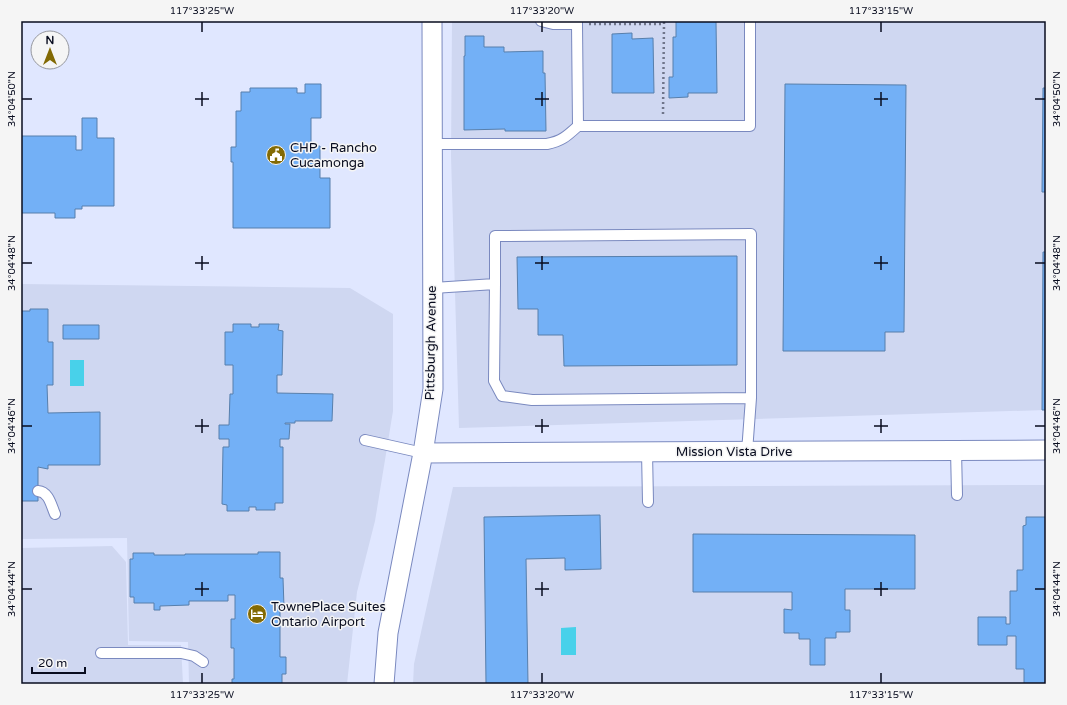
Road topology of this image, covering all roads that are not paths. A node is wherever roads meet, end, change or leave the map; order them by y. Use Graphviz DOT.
graph roads {
  1 [pos="432,21"];
  2 [pos="541,21"];
  3 [pos="750,21"];
  4 [pos="577,23"];
  5 [pos="578,126"];
  6 [pos="433,144"];
  7 [pos="495,284"];
  8 [pos="433,288"];
  9 [pos="751,398"];
  10 [pos="365,440"];
  11 [pos="956,450"];
  12 [pos="1046,450"];
  13 [pos="647,452"];
  14 [pos="747,452"];
  15 [pos="423,453"];
  16 [pos="38,491"];
  17 [pos="957,495"];
  18 [pos="648,502"];
  19 [pos="55,514"];
  20 [pos="101,653"];
  21 [pos="204,662"];
  22 [pos="384,684"];
  1 -- 6 [label="street, Pittsburgh Avenue"];
  2 -- 4 [label="lane"];
  3 -- 5 [label="lane"];
  4 -- 5 [label="lane"];
  5 -- 6 [label="lane"];
  6 -- 8 [label="street, Pittsburgh Avenue"];
  7 -- 8 [label="lane"];
  7 -- 9 [label="lane"];
  7 -- 9 [label="lane"];
  8 -- 15 [label="street, Pittsburgh Avenue"];
  9 -- 14 [label="lane"];
  10 -- 15 [label="lane"];
  11 -- 12 [label="street, Mission Vista Drive"];
  11 -- 14 [label="street, Mission Vista Drive"];
  11 -- 17 [label="lane"];
  13 -- 14 [label="street, Mission Vista Drive"];
  13 -- 15 [label="street, Mission Vista Drive"];
  13 -- 18 [label="lane"];
  15 -- 22 [label="street, Pittsburgh Avenue"];
  16 -- 19 [label="lane"];
  20 -- 21 [label="lane"];
}
